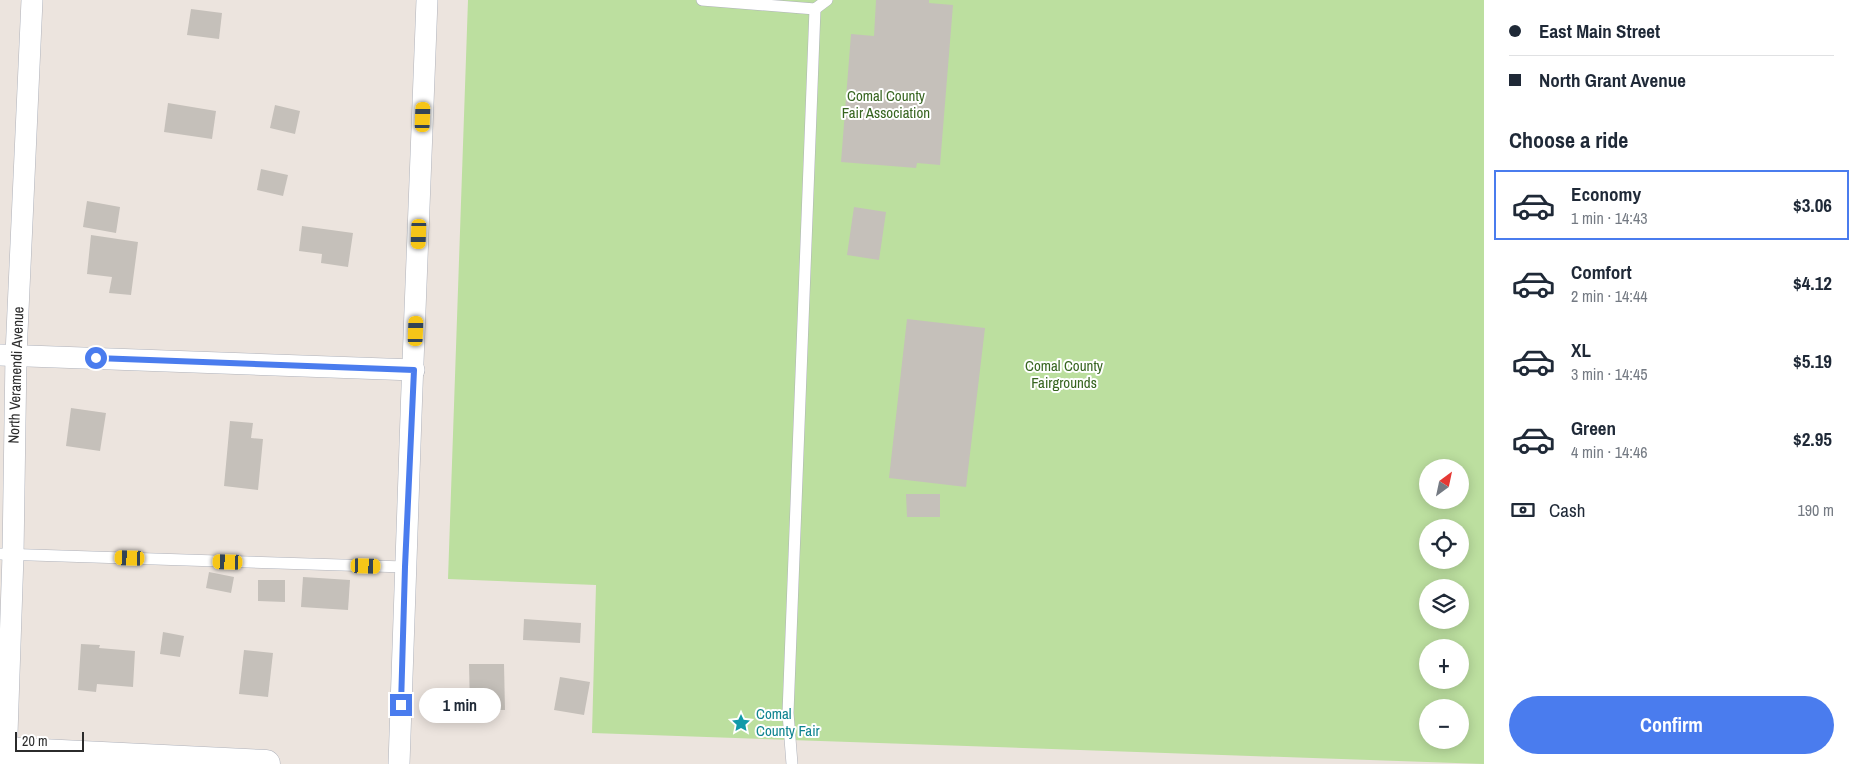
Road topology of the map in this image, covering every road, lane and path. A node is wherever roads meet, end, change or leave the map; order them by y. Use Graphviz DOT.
graph roads {
  1 [pos="32,0"];
  2 [pos="427,0"];
  3 [pos="702,0"];
  4 [pos="827,0"];
  5 [pos="815,9"];
  6 [pos="8,355"];
  7 [pos="414,370"];
  8 [pos="6,555"];
  9 [pos="405,567"];
  10 [pos="4,755"];
  11 [pos="266,764"];
  12 [pos="399,764"];
  13 [pos="792,764"];
  1 -- 6 [label="street, North Veramendi Avenue"];
  2 -- 7 [label="street"];
  3 -- 5 [label="lane"];
  4 -- 5 [label="lane"];
  5 -- 13 [label="lane"];
  6 -- 7 [label="street"];
  6 -- 8 [label="street, North Veramendi Avenue"];
  7 -- 9 [label="street"];
  8 -- 9 [label="lane"];
  8 -- 10 [label="street, North Veramendi Avenue"];
  9 -- 12 [label="street"];
  10 -- 11 [label="main road"];
}
